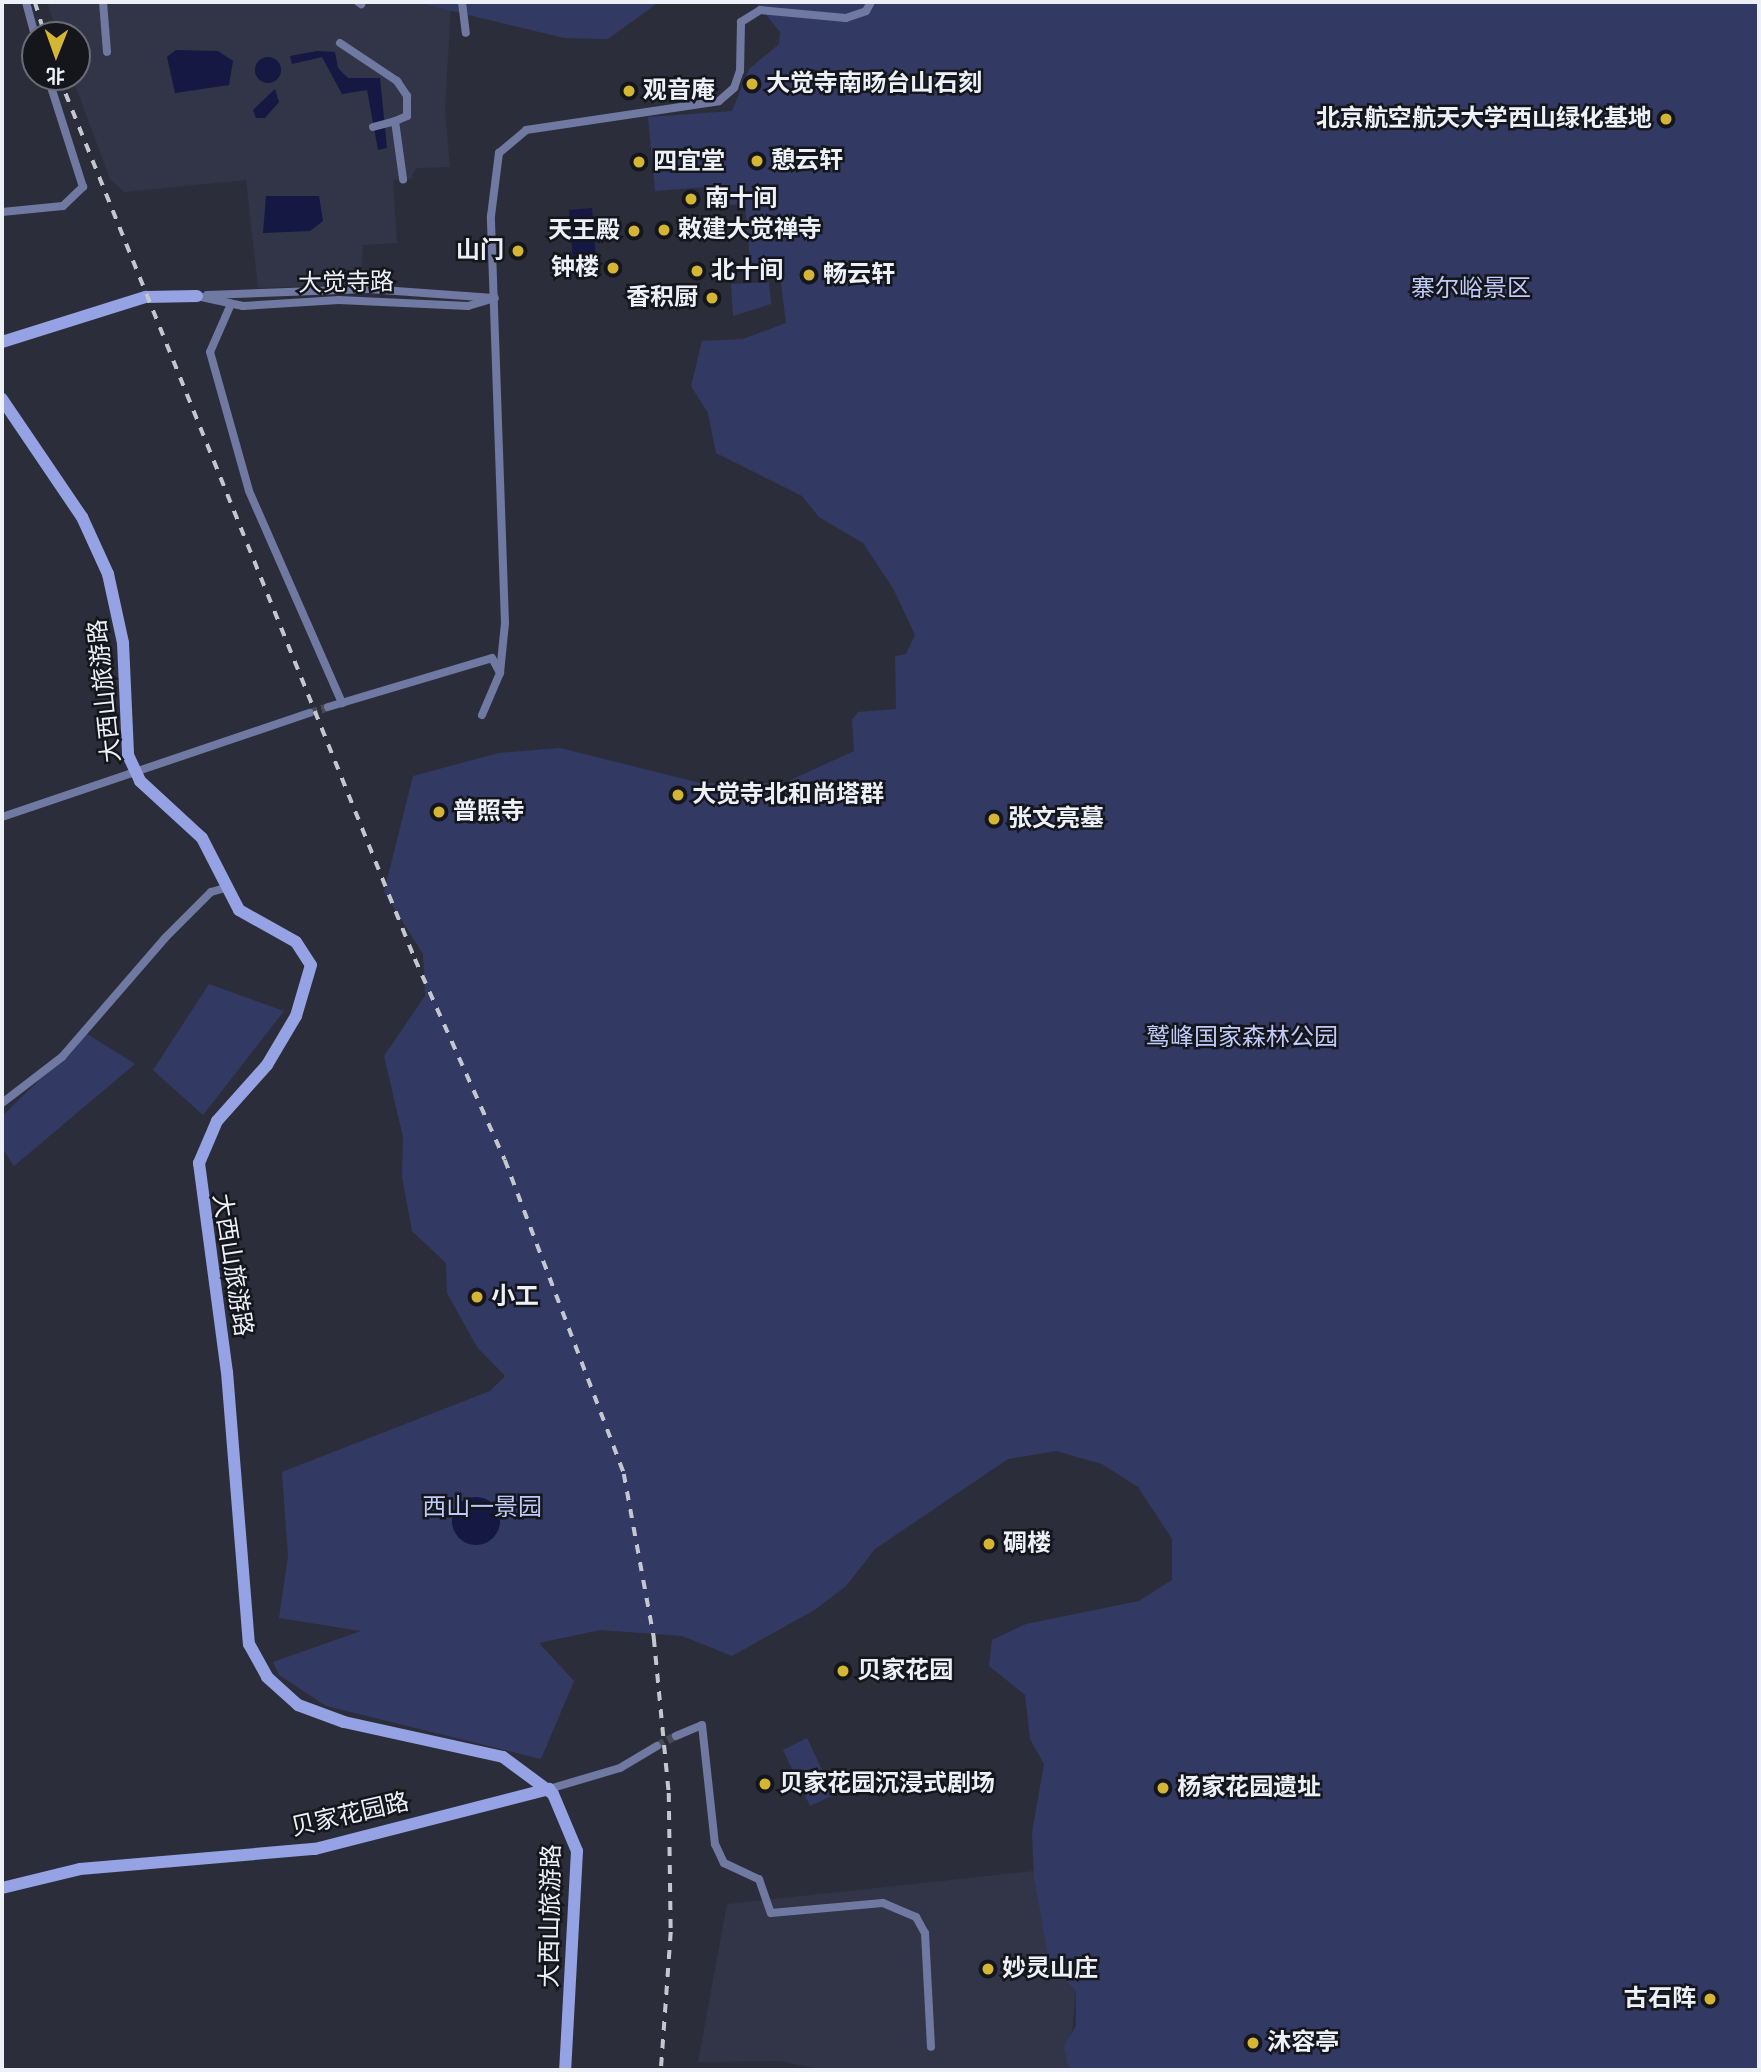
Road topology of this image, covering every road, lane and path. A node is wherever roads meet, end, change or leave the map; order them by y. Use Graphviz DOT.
graph roads {
  1 [pos="26,2"];
  2 [pos="103,2"];
  3 [pos="462,2"];
  4 [pos="871,2"];
  5 [pos="31,21"];
  6 [pos="466,33"];
  7 [pos="340,43"];
  8 [pos="107,52"];
  9 [pos="52,91"];
  10 [pos="395,121"];
  11 [pos="373,127"];
  12 [pos="402,179"];
  13 [pos="2,212"];
  14 [pos="197,296"];
  15 [pos="495,298"];
  16 [pos="231,304"];
  17 [pos="2,342"];
  18 [pos="2,400"];
  19 [pos="500,673"];
  20 [pos="342,703"];
  21 [pos="328,707"];
  22 [pos="310,713"];
  23 [pos="482,715"];
  24 [pos="135,773"];
  25 [pos="2,817"];
  26 [pos="225,887"];
  27 [pos="2,1103"];
  28 [pos="676,1735"];
  29 [pos="657,1746"];
  30 [pos="549,1789"];
  31 [pos="2,1888"];
  32 [pos="931,2047"];
  33 [pos="565,2070"];
  1 -- 5 [label="street"];
  2 -- 8 [label="street"];
  3 -- 6 [label="street"];
  4 -- 15 [label="street"];
  7 -- 10 [label="street"];
  9 -- 13 [label="street"];
  10 -- 11 [label="street"];
  10 -- 12 [label="street"];
  14 -- 15 [label="street, 大觉寺路"];
  14 -- 16 [label="street, 大觉寺路"];
  14 -- 17 [label="street, 大觉寺路"];
  15 -- 16 [label="street, 大觉寺路"];
  15 -- 19 [label="street"];
  16 -- 20 [label="street"];
  18 -- 24 [label="street, 大西山旅游路"];
  19 -- 20 [label="street"];
  19 -- 23 [label="street"];
  20 -- 21 [label="street"];
  22 -- 24 [label="street"];
  24 -- 25 [label="street"];
  24 -- 26 [label="street, 大西山旅游路"];
  26 -- 27 [label="street"];
  26 -- 30 [label="street, 大西山旅游路"];
  28 -- 32 [label="street"];
  29 -- 30 [label="street, 贝家花园路"];
  30 -- 31 [label="street, 贝家花园路"];
  30 -- 33 [label="street, 大西山旅游路"];
}
